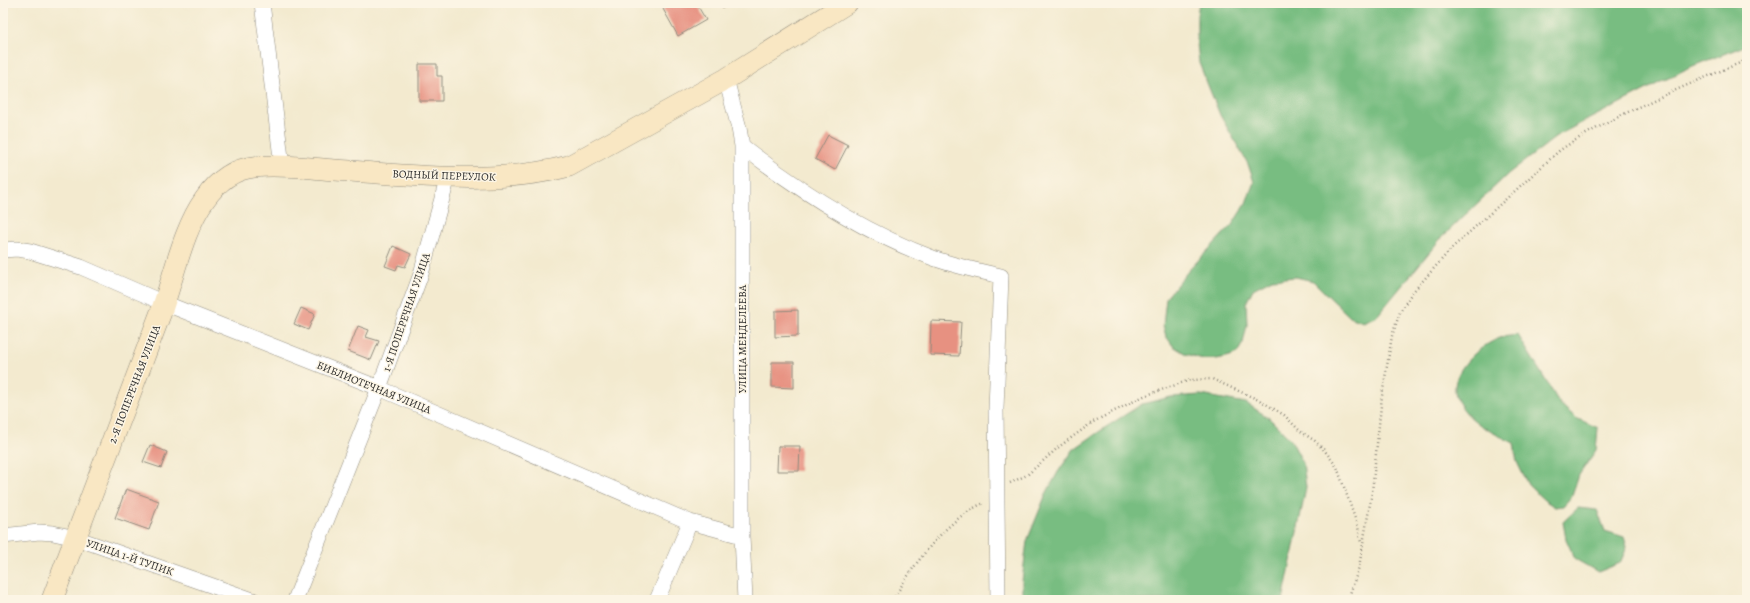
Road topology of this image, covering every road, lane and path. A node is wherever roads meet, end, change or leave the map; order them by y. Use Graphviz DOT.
graph roads {
  1 [pos="262,3"];
  2 [pos="846,3"];
  3 [pos="1747,60"];
  4 [pos="726,79"];
  5 [pos="742,146"];
  6 [pos="282,166"];
  7 [pos="228,175"];
  8 [pos="448,177"];
  9 [pos="3,250"];
  10 [pos="164,303"];
  11 [pos="379,388"];
  12 [pos="997,493"];
  13 [pos="690,522"];
  14 [pos="3,536"];
  15 [pos="742,536"];
  16 [pos="76,538"];
  17 [pos="1362,546"];
  18 [pos="52,600"];
  19 [pos="253,600"];
  20 [pos="295,600"];
  21 [pos="657,600"];
  22 [pos="745,600"];
  23 [pos="893,600"];
  24 [pos="998,600"];
  25 [pos="1348,600"];
  1 -- 6 [label="street"];
  2 -- 4 [label="street, ВОДНЫЙ ПЕРЕУЛОК"];
  3 -- 17 [label="path"];
  4 -- 5 [label="street, УЛИЦА МЕНДЕЛЕЕВА"];
  4 -- 8 [label="street, ВОДНЫЙ ПЕРЕУЛОК"];
  5 -- 12 [label="street"];
  5 -- 15 [label="street, УЛИЦА МЕНДЕЛЕЕВА"];
  6 -- 7 [label="street, ВОДНЫЙ ПЕРЕУЛОК"];
  6 -- 8 [label="street, ВОДНЫЙ ПЕРЕУЛОК"];
  7 -- 10 [label="street, 2-Я ПОПЕРЕЧНАЯ УЛИЦА"];
  8 -- 11 [label="street, 1-Я ПОПЕРЕЧНАЯ УЛИЦА"];
  9 -- 10 [label="street, БИБЛИОТЕЧНАЯ УЛИЦА"];
  10 -- 11 [label="street, БИБЛИОТЕЧНАЯ УЛИЦА"];
  10 -- 16 [label="street, 2-Я ПОПЕРЕЧНАЯ УЛИЦА"];
  11 -- 13 [label="street, БИБЛИОТЕЧНАЯ УЛИЦА"];
  11 -- 20 [label="street, 1-Я ПОПЕРЕЧНАЯ УЛИЦА"];
  12 -- 17 [label="path"];
  12 -- 23 [label="path"];
  12 -- 24 [label="street"];
  13 -- 15 [label="street, БИБЛИОТЕЧНАЯ УЛИЦА"];
  13 -- 21 [label="street"];
  14 -- 16 [label="street, УЛИЦА 1-Й ТУПИК"];
  15 -- 22 [label="street, УЛИЦА МЕНДЕЛЕЕВА"];
  16 -- 18 [label="street, 2-Я ПОПЕРЕЧНАЯ УЛИЦА"];
  16 -- 19 [label="street, УЛИЦА 1-Й ТУПИК"];
  17 -- 25 [label="path"];
}
